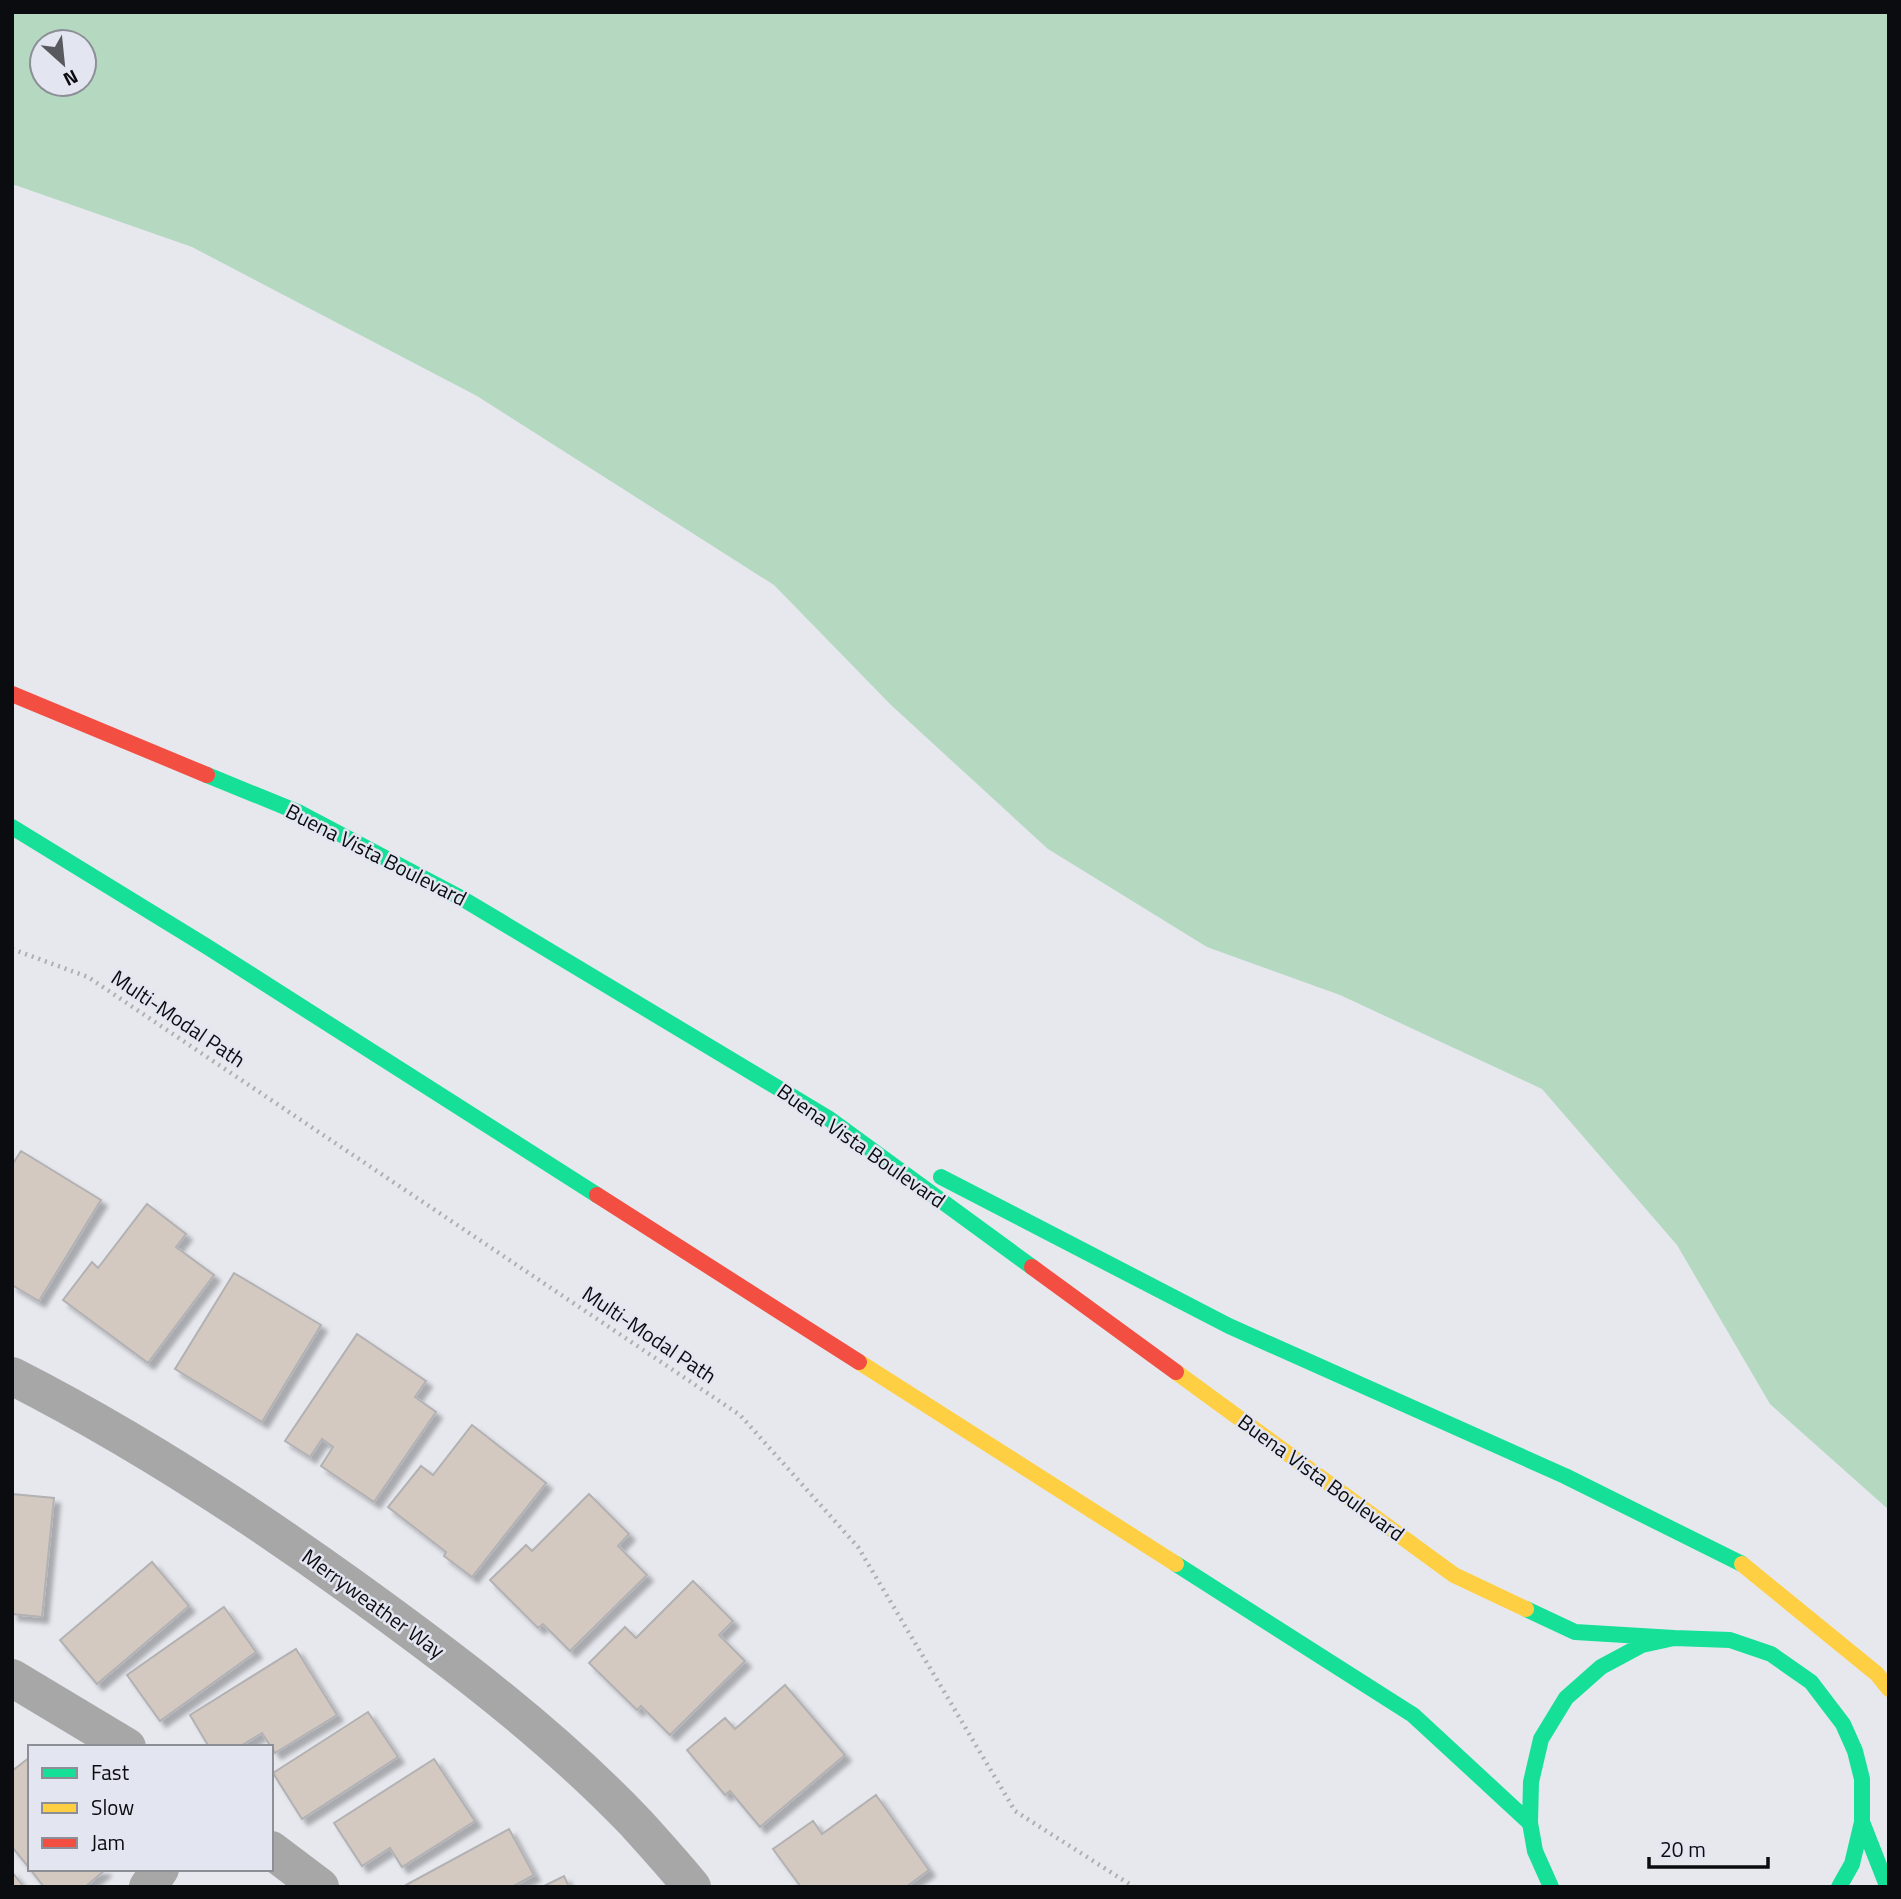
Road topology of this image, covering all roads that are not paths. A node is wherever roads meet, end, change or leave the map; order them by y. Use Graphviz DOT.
graph roads {
  1 [pos="12,694"];
  2 [pos="12,827"];
  3 [pos="828,1118"];
  4 [pos="12,1376"];
  5 [pos="1674,1638"];
  6 [pos="12,1678"];
  7 [pos="1889,1689"];
  8 [pos="124,1745"];
  9 [pos="1862,1822"];
  10 [pos="1530,1823"];
  11 [pos="273,1852"];
  12 [pos="159,1871"];
  13 [pos="1549,1885"];
  14 [pos="1889,1886"];
  15 [pos="148,1887"];
  16 [pos="320,1887"];
  17 [pos="692,1887"];
  18 [pos="1839,1887"];
  1 -- 3 [label="main road, Buena Vista Boulevard"];
  2 -- 10 [label="main road"];
  3 -- 5 [label="main road, Buena Vista Boulevard"];
  3 -- 7 [label="main road"];
  4 -- 17 [label="street, Merryweather Way"];
  5 -- 9 [label="main road"];
  5 -- 10 [label="main road"];
  6 -- 8 [label="street"];
  9 -- 14 [label="main road"];
  9 -- 18 [label="main road"];
  10 -- 13 [label="main road"];
  11 -- 16 [label="street"];
  12 -- 15 [label="street"];
}
